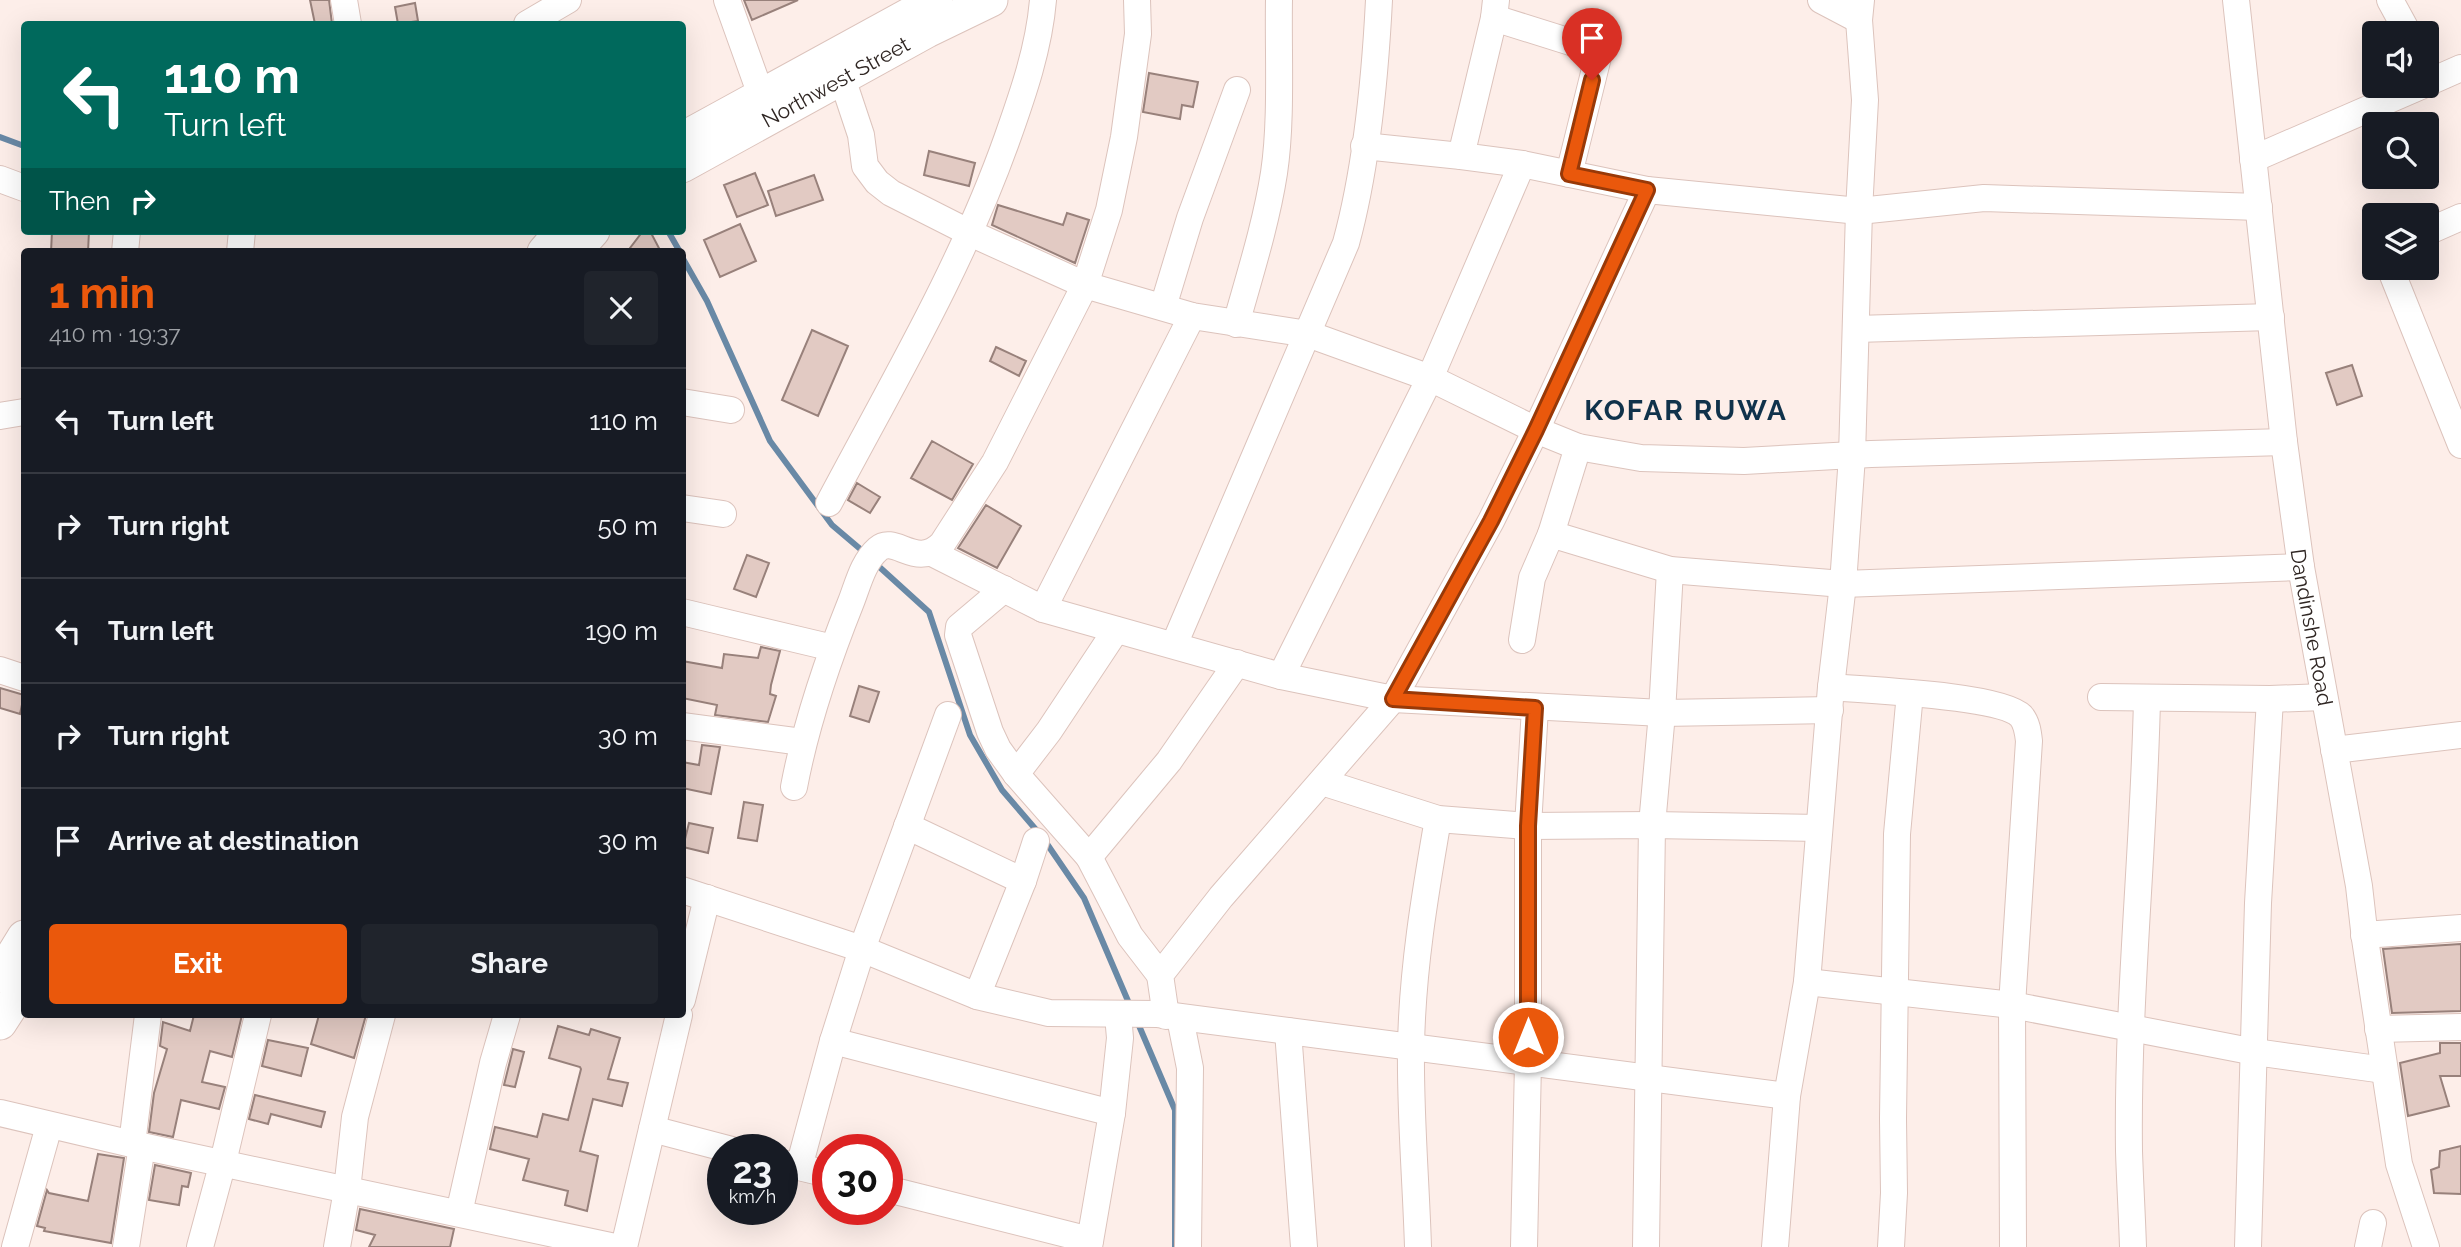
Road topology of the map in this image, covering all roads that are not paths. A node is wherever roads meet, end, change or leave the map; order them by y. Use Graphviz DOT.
graph roads {
  1 [pos="344,0"];
  2 [pos="568,0"];
  3 [pos="727,0"];
  4 [pos="991,0"];
  5 [pos="1043,0"];
  6 [pos="1137,0"];
  7 [pos="1279,0"];
  8 [pos="1380,0"];
  9 [pos="1821,0"];
  10 [pos="2236,0"];
  11 [pos="2390,0"];
  12 [pos="917,4"];
  13 [pos="1495,9"];
  14 [pos="1860,10"];
  15 [pos="348,21"];
  16 [pos="532,21"];
  17 [pos="2401,21"];
  18 [pos="2461,68"];
  19 [pos="2439,76"];
  20 [pos="842,78"];
  21 [pos="1237,90"];
  22 [pos="761,95"];
  23 [pos="2387,98"];
  24 [pos="686,137"];
  25 [pos="1364,146"];
  26 [pos="1461,156"];
  27 [pos="2253,159"];
  28 [pos="686,164"];
  29 [pos="1522,164"];
  30 [pos="1569,174"];
  31 [pos="0,179"];
  32 [pos="21,187"];
  33 [pos="1647,190"];
  34 [pos="2259,207"];
  35 [pos="1859,211"];
  36 [pos="2461,217"];
  37 [pos="2439,227"];
  38 [pos="970,233"];
  39 [pos="589,235"];
  40 [pos="578,248"];
  41 [pos="2394,280"];
  42 [pos="1085,285"];
  43 [pos="1163,307"];
  44 [pos="1192,316"];
  45 [pos="2271,317"];
  46 [pos="1236,324"];
  47 [pos="1856,329"];
  48 [pos="1308,334"];
  49 [pos="1430,378"];
  50 [pos="686,403"];
  51 [pos="731,410"];
  52 [pos="21,412"];
  53 [pos="0,416"];
  54 [pos="1536,430"];
  55 [pos="2284,442"];
  56 [pos="2461,445"];
  57 [pos="1578,447"];
  58 [pos="1852,456"];
  59 [pos="829,503"];
  60 [pos="686,509"];
  61 [pos="723,514"];
  62 [pos="1551,534"];
  63 [pos="932,553"];
  64 [pos="2301,567"];
  65 [pos="1670,570"];
  66 [pos="1843,584"];
  67 [pos="1004,589"];
  68 [pos="1043,609"];
  69 [pos="686,613"];
  70 [pos="1116,630"];
  71 [pos="1522,640"];
  72 [pos="1174,645"];
  73 [pos="832,648"];
  74 [pos="1237,663"];
  75 [pos="0,670"];
  76 [pos="21,676"];
  77 [pos="1281,676"];
  78 [pos="1910,693"];
  79 [pos="2101,697"];
  80 [pos="2324,697"];
  81 [pos="2147,698"];
  82 [pos="1393,699"];
  83 [pos="1831,699"];
  84 [pos="2270,699"];
  85 [pos="1535,708"];
  86 [pos="1662,713"];
  87 [pos="947,715"];
  88 [pos="686,727"];
  89 [pos="2461,735"];
  90 [pos="802,742"];
  91 [pos="2334,750"];
  92 [pos="1016,775"];
  93 [pos="1322,782"];
  94 [pos="794,787"];
  95 [pos="1438,819"];
  96 [pos="1652,825"];
  97 [pos="907,826"];
  98 [pos="1528,826"];
  99 [pos="1819,828"];
  100 [pos="1036,841"];
  101 [pos="1089,857"];
  102 [pos="1023,881"];
  103 [pos="695,894"];
  104 [pos="2461,928"];
  105 [pos="2364,935"];
  106 [pos="21,942"];
  107 [pos="862,949"];
  108 [pos="686,967"];
  109 [pos="1160,975"];
  110 [pos="0,976"];
  111 [pos="1807,982"];
  112 [pos="1894,990"];
  113 [pos="21,991"];
  114 [pos="977,996"];
  115 [pos="2012,1005"];
  116 [pos="1120,1015"];
  117 [pos="1168,1016"];
  118 [pos="148,1018"];
  119 [pos="257,1018"];
  120 [pos="381,1018"];
  121 [pos="506,1018"];
  122 [pos="678,1018"];
  123 [pos="0,1023"];
  124 [pos="2461,1027"];
  125 [pos="2132,1028"];
  126 [pos="2378,1029"];
  127 [pos="1288,1031"];
  128 [pos="833,1041"];
  129 [pos="1411,1048"];
  130 [pos="2255,1052"];
  131 [pos="1528,1063"];
  132 [pos="2384,1070"];
  133 [pos="1647,1078"];
  134 [pos="1787,1096"];
  135 [pos="1112,1113"];
  136 [pos="0,1114"];
  137 [pos="49,1126"];
  138 [pos="652,1129"];
  139 [pos="798,1142"];
  140 [pos="707,1143"];
  141 [pos="137,1145"];
  142 [pos="223,1163"];
  143 [pos="347,1190"];
  144 [pos="903,1193"];
  145 [pos="459,1213"];
  146 [pos="1090,1244"];
  147 [pos="15,1247"];
  148 [pos="126,1247"];
  149 [pos="200,1247"];
  150 [pos="337,1247"];
  151 [pos="615,1247"];
  152 [pos="624,1247"];
  153 [pos="1188,1247"];
  154 [pos="1304,1247"];
  155 [pos="1418,1247"];
  156 [pos="1524,1247"];
  157 [pos="1646,1247"];
  158 [pos="1775,1247"];
  159 [pos="1891,1247"];
  160 [pos="2013,1247"];
  161 [pos="2133,1247"];
  162 [pos="2248,1247"];
  163 [pos="2426,1247"];
  1 -- 15 [label="street"];
  2 -- 16 [label="street"];
  3 -- 22 [label="street"];
  4 -- 20 [label="main road, Northwest Street"];
  5 -- 38 [label="street"];
  6 -- 42 [label="street"];
  7 -- 46 [label="street"];
  8 -- 25 [label="street"];
  9 -- 14 [label="street"];
  10 -- 27 [label="street, Dandinshe Road"];
  11 -- 17 [label="street"];
  12 -- 22 [label="main road, Northwest Street"];
  13 -- 26 [label="street"];
  13 -- 30 [label="street"];
  14 -- 35 [label="street"];
  18 -- 19 [label="street"];
  20 -- 28 [label="main road, Northwest Street"];
  20 -- 38 [label="street"];
  21 -- 43 [label="street"];
  22 -- 24 [label="main road, Northwest Street"];
  23 -- 27 [label="street"];
  25 -- 26 [label="street"];
  25 -- 48 [label="street"];
  26 -- 29 [label="street"];
  27 -- 34 [label="street, Dandinshe Road"];
  29 -- 30 [label="street"];
  29 -- 49 [label="street"];
  30 -- 33 [label="street"];
  31 -- 32 [label="street"];
  33 -- 35 [label="street"];
  33 -- 54 [label="street"];
  34 -- 35 [label="street"];
  34 -- 45 [label="street, Dandinshe Road"];
  35 -- 47 [label="street"];
  36 -- 37 [label="street"];
  38 -- 42 [label="street"];
  38 -- 59 [label="street"];
  39 -- 40 [label="main road"];
  41 -- 56 [label="street"];
  42 -- 43 [label="street"];
  42 -- 63 [label="street"];
  43 -- 44 [label="street"];
  44 -- 46 [label="street"];
  44 -- 68 [label="street"];
  45 -- 47 [label="street"];
  45 -- 55 [label="street, Dandinshe Road"];
  46 -- 48 [label="street"];
  47 -- 58 [label="street"];
  48 -- 49 [label="street"];
  48 -- 72 [label="street"];
  49 -- 54 [label="street"];
  49 -- 77 [label="street"];
  50 -- 51 [label="street"];
  52 -- 53 [label="street"];
  54 -- 57 [label="street"];
  54 -- 82 [label="street"];
  55 -- 58 [label="street"];
  55 -- 64 [label="street, Dandinshe Road"];
  57 -- 58 [label="street"];
  57 -- 62 [label="street"];
  58 -- 66 [label="street"];
  60 -- 61 [label="street"];
  62 -- 65 [label="street"];
  62 -- 71 [label="street"];
  63 -- 67 [label="street"];
  63 -- 73 [label="street"];
  64 -- 66 [label="street"];
  64 -- 80 [label="street, Dandinshe Road"];
  65 -- 66 [label="street"];
  65 -- 86 [label="street"];
  66 -- 83 [label="street"];
  67 -- 68 [label="street"];
  67 -- 92 [label="street"];
  68 -- 70 [label="street"];
  69 -- 73 [label="street"];
  70 -- 72 [label="street"];
  70 -- 92 [label="street"];
  72 -- 74 [label="street"];
  73 -- 90 [label="street"];
  74 -- 77 [label="street"];
  74 -- 101 [label="street"];
  75 -- 76 [label="street"];
  77 -- 82 [label="street"];
  78 -- 83 [label="street"];
  78 -- 112 [label="street"];
  78 -- 115 [label="street"];
  79 -- 81 [label="street"];
  80 -- 84 [label="street"];
  80 -- 91 [label="street, Dandinshe Road"];
  81 -- 84 [label="street"];
  81 -- 125 [label="street"];
  82 -- 85 [label="street"];
  82 -- 93 [label="street"];
  83 -- 86 [label="street"];
  83 -- 99 [label="street"];
  84 -- 130 [label="street"];
  85 -- 86 [label="street"];
  85 -- 98 [label="street"];
  86 -- 96 [label="street"];
  87 -- 97 [label="street"];
  88 -- 90 [label="street"];
  89 -- 91 [label="street"];
  90 -- 94 [label="street"];
  91 -- 105 [label="street, Dandinshe Road"];
  92 -- 101 [label="street"];
  93 -- 95 [label="street"];
  93 -- 109 [label="street"];
  95 -- 98 [label="street"];
  95 -- 129 [label="street"];
  96 -- 98 [label="street"];
  96 -- 99 [label="street"];
  96 -- 133 [label="street"];
  97 -- 102 [label="street"];
  97 -- 107 [label="street"];
  98 -- 131 [label="street"];
  99 -- 111 [label="street"];
  100 -- 102 [label="street"];
  101 -- 109 [label="street"];
  102 -- 114 [label="street"];
  103 -- 107 [label="street"];
  103 -- 108 [label="street"];
  104 -- 105 [label="street"];
  105 -- 126 [label="street, Dandinshe Road"];
  106 -- 110 [label="main road"];
  107 -- 114 [label="street"];
  107 -- 128 [label="street"];
  109 -- 117 [label="street"];
  111 -- 112 [label="street"];
  111 -- 134 [label="street"];
  112 -- 115 [label="street"];
  112 -- 159 [label="street"];
  113 -- 123 [label="main road"];
  114 -- 116 [label="street"];
  115 -- 125 [label="street"];
  115 -- 160 [label="street"];
  116 -- 117 [label="street"];
  116 -- 135 [label="street"];
  117 -- 127 [label="street"];
  117 -- 153 [label="street"];
  118 -- 141 [label="street"];
  119 -- 142 [label="street"];
  120 -- 143 [label="street"];
  121 -- 145 [label="street"];
  122 -- 138 [label="street"];
  124 -- 126 [label="street"];
  125 -- 130 [label="street"];
  125 -- 161 [label="street"];
  126 -- 132 [label="street, Dandinshe Road"];
  127 -- 129 [label="street"];
  127 -- 154 [label="street"];
  128 -- 135 [label="street"];
  128 -- 139 [label="street"];
  129 -- 131 [label="street"];
  129 -- 155 [label="street"];
  130 -- 132 [label="street"];
  130 -- 162 [label="street"];
  131 -- 133 [label="street"];
  131 -- 156 [label="street"];
  132 -- 163 [label="street, Dandinshe Road"];
  133 -- 134 [label="street"];
  133 -- 157 [label="street"];
  134 -- 158 [label="street"];
  135 -- 146 [label="street"];
  136 -- 137 [label="street"];
  137 -- 141 [label="street"];
  137 -- 147 [label="street"];
  138 -- 140 [label="street"];
  138 -- 152 [label="street"];
  141 -- 142 [label="street"];
  141 -- 148 [label="street"];
  142 -- 143 [label="street"];
  142 -- 149 [label="street"];
  143 -- 145 [label="street"];
  143 -- 150 [label="street"];
  144 -- 146 [label="street"];
  145 -- 151 [label="street"];
}
